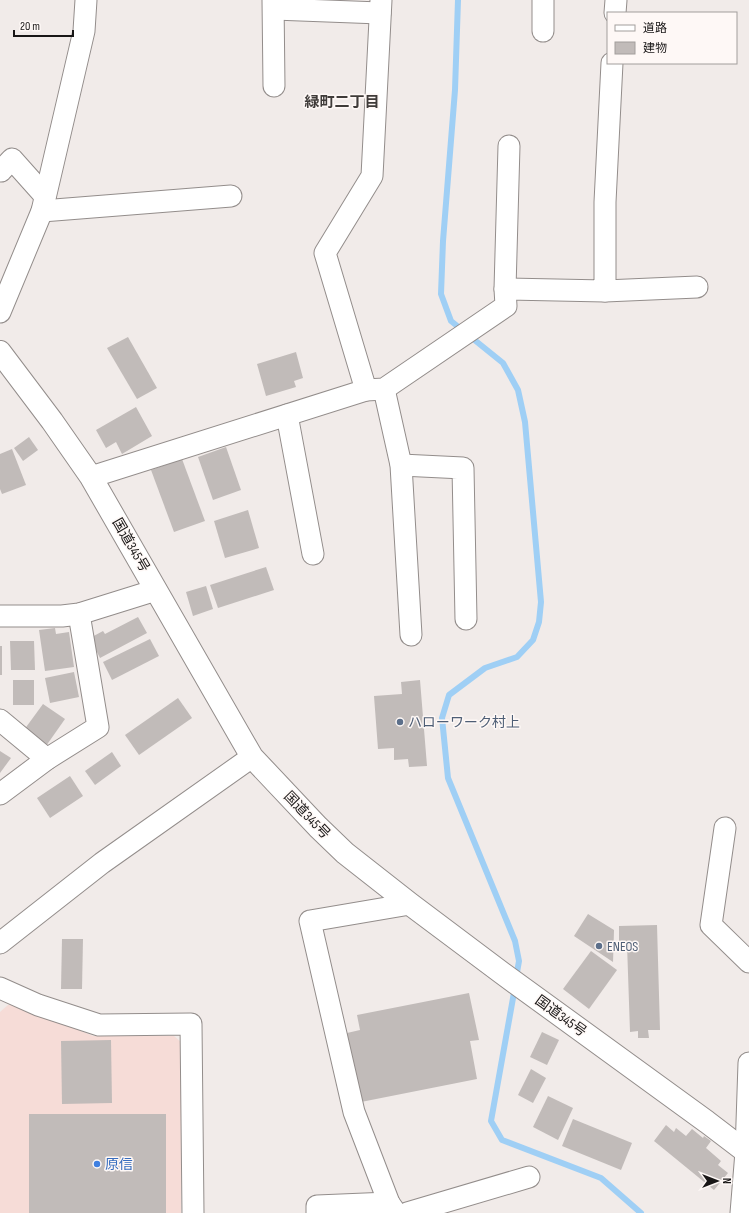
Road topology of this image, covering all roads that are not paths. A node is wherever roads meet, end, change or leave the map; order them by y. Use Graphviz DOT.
graph roads {
  1 [pos="86,0"];
  2 [pos="543,0"];
  3 [pos="616,0"];
  4 [pos="273,5"];
  5 [pos="381,6"];
  6 [pos="615,12"];
  7 [pos="543,31"];
  8 [pos="612,64"];
  9 [pos="274,86"];
  10 [pos="509,146"];
  11 [pos="0,170"];
  12 [pos="231,196"];
  13 [pos="44,204"];
  14 [pos="697,287"];
  15 [pos="505,289"];
  16 [pos="604,291"];
  17 [pos="0,312"];
  18 [pos="0,352"];
  19 [pos="375,389"];
  20 [pos="287,415"];
  21 [pos="401,466"];
  22 [pos="91,477"];
  23 [pos="313,554"];
  24 [pos="156,590"];
  25 [pos="79,614"];
  26 [pos="0,616"];
  27 [pos="466,619"];
  28 [pos="411,636"];
  29 [pos="0,720"];
  30 [pos="252,757"];
  31 [pos="47,759"];
  32 [pos="0,794"];
  33 [pos="725,828"];
  34 [pos="410,904"];
  35 [pos="0,943"];
  36 [pos="749,962"];
  37 [pos="0,988"];
  38 [pos="749,1063"];
  39 [pos="747,1153"];
  40 [pos="529,1177"];
  41 [pos="392,1208"];
  42 [pos="193,1213"];
  43 [pos="317,1213"];
  44 [pos="407,1213"];
  45 [pos="741,1213"];
  1 -- 13 [label="street"];
  2 -- 7 [label="street"];
  3 -- 6 [label="street"];
  4 -- 5 [label="street"];
  4 -- 9 [label="street"];
  5 -- 19 [label="street"];
  8 -- 16 [label="street"];
  10 -- 15 [label="street"];
  11 -- 13 [label="street"];
  12 -- 13 [label="street"];
  13 -- 17 [label="street"];
  14 -- 16 [label="street"];
  15 -- 16 [label="street"];
  15 -- 19 [label="street"];
  18 -- 22 [label="highway, 国道345号"];
  19 -- 20 [label="street"];
  19 -- 21 [label="street"];
  20 -- 22 [label="street"];
  20 -- 23 [label="street"];
  21 -- 27 [label="street"];
  21 -- 28 [label="street"];
  22 -- 24 [label="highway, 国道345号"];
  24 -- 25 [label="street"];
  24 -- 30 [label="highway, 国道345号"];
  25 -- 26 [label="street"];
  25 -- 31 [label="street"];
  29 -- 31 [label="street"];
  30 -- 34 [label="highway, 国道345号"];
  30 -- 35 [label="street"];
  31 -- 32 [label="street"];
  33 -- 36 [label="street"];
  34 -- 39 [label="highway, 国道345号"];
  34 -- 41 [label="street"];
  37 -- 42 [label="street"];
  38 -- 39 [label="street"];
  39 -- 45 [label="street"];
  40 -- 44 [label="street"];
  41 -- 43 [label="street"];
}
